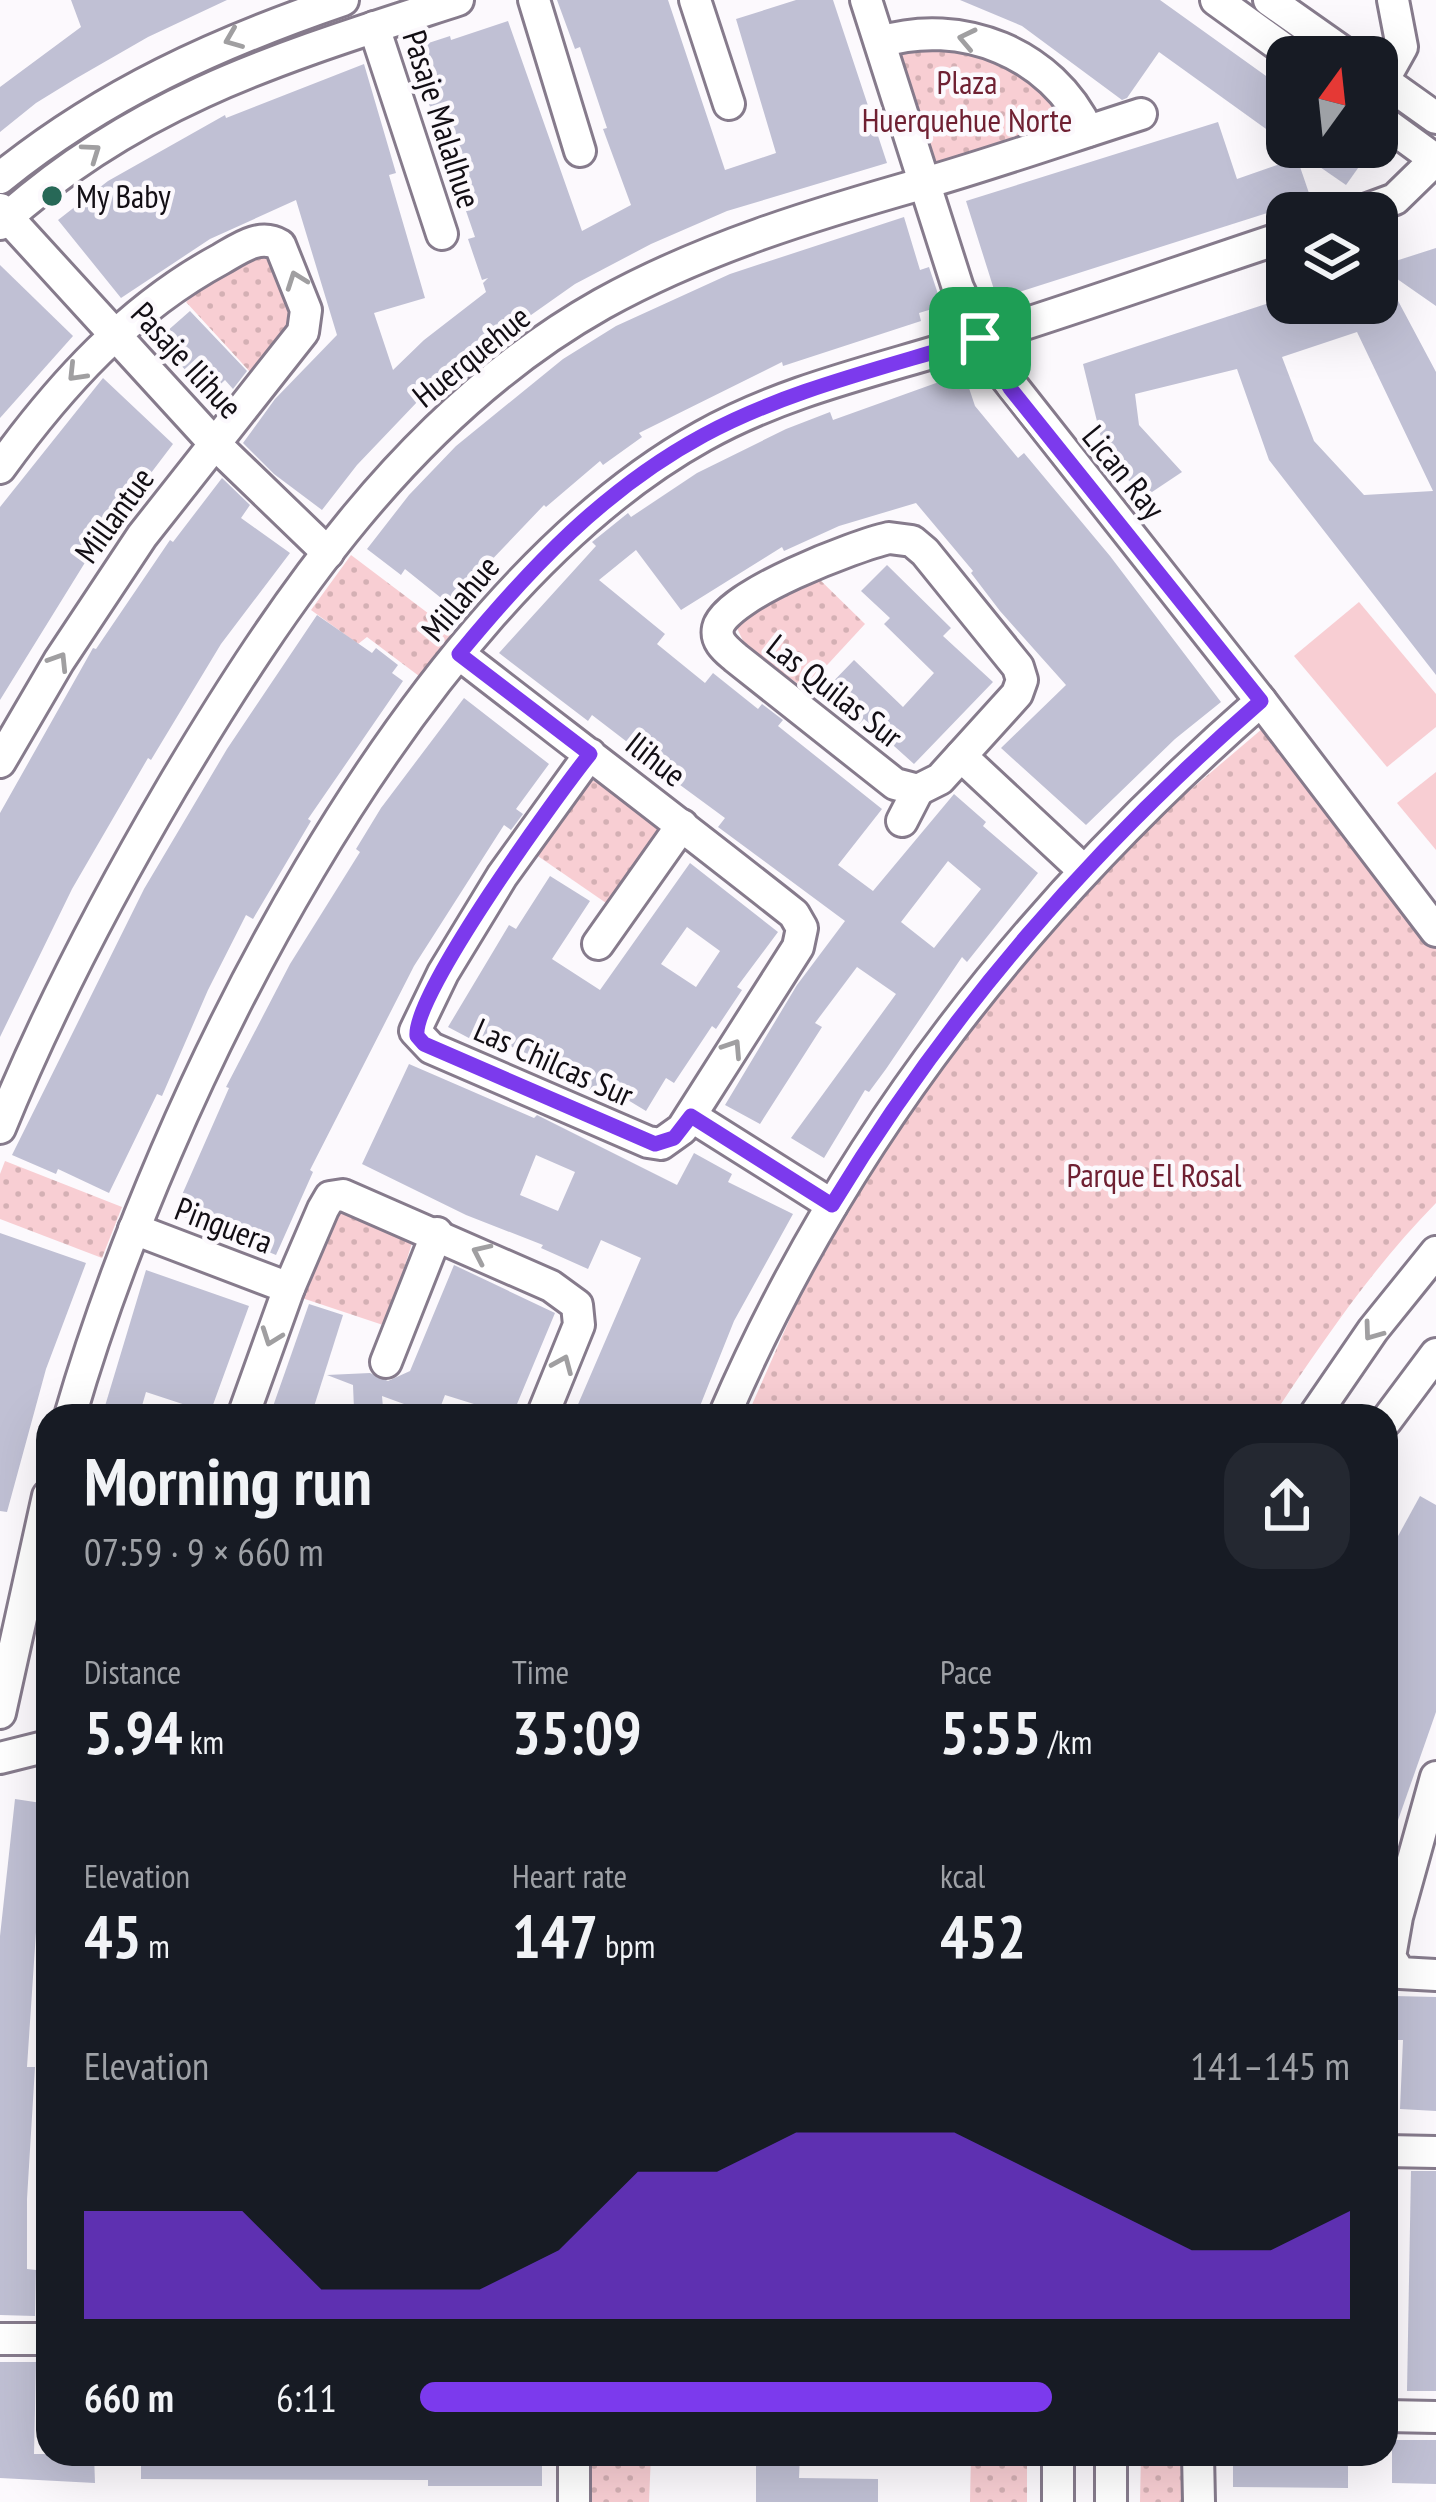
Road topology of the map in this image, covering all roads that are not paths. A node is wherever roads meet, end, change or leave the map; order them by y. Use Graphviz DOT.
graph roads {
  1 [pos="343,0"];
  2 [pos="458,0"];
  3 [pos="534,0"];
  4 [pos="695,0"];
  5 [pos="866,0"];
  6 [pos="1216,0"];
  7 [pos="1269,0"];
  8 [pos="1393,0"];
  9 [pos="374,27"];
  10 [pos="1320,36"];
  11 [pos="1266,37"];
  12 [pos="880,43"];
  13 [pos="1398,52"];
  14 [pos="1398,91"];
  15 [pos="729,104"];
  16 [pos="1141,114"];
  17 [pos="1436,118"];
  18 [pos="1088,131"];
  19 [pos="1398,132"];
  20 [pos="580,151"];
  21 [pos="1436,159"];
  22 [pos="0,178"];
  23 [pos="925,183"];
  24 [pos="1398,196"];
  25 [pos="3,216"];
  26 [pos="442,234"];
  27 [pos="1266,243"];
  28 [pos="115,336"];
  29 [pos="980,338"];
  30 [pos="213,442"];
  31 [pos="0,467"];
  32 [pos="328,553"];
  33 [pos="459,654"];
  34 [pos="1261,701"];
  35 [pos="590,754"];
  36 [pos="961,756"];
  37 [pos="0,762"];
  38 [pos="918,790"];
  39 [pos="902,820"];
  40 [pos="682,825"];
  41 [pos="1082,869"];
  42 [pos="1436,931"];
  43 [pos="598,944"];
  44 [pos="691,1116"];
  45 [pos="0,1128"];
  46 [pos="832,1205"];
  47 [pos="134,1229"];
  48 [pos="437,1233"];
  49 [pos="1436,1252"];
  50 [pos="289,1288"];
  51 [pos="1436,1354"];
  52 [pos="386,1362"];
  53 [pos="74,1404"];
  54 [pos="247,1404"];
  55 [pos="547,1404"];
  56 [pos="730,1404"];
  57 [pos="1322,1404"];
  58 [pos="1398,1405"];
  59 [pos="36,1550"];
  60 [pos="0,1713"];
  61 [pos="36,1749"];
  62 [pos="0,1758"];
  63 [pos="1436,1777"];
  64 [pos="1398,1873"];
  65 [pos="1398,1971"];
  66 [pos="1436,1975"];
  67 [pos="1398,2150"];
  68 [pos="1436,2152"];
  69 [pos="0,2339"];
  70 [pos="36,2339"];
  71 [pos="1398,2416"];
  72 [pos="1436,2417"];
  73 [pos="574,2466"];
  74 [pos="1058,2466"];
  75 [pos="1111,2466"];
  76 [pos="1198,2466"];
  77 [pos="574,2502"];
  78 [pos="1058,2502"];
  79 [pos="1111,2502"];
  80 [pos="1199,2502"];
  1 -- 22 [label="street, one-way"];
  2 -- 9 [label="street"];
  3 -- 20 [label="street"];
  4 -- 15 [label="street"];
  5 -- 12 [label="street, Lican Ray"];
  6 -- 11 [label="street"];
  7 -- 10 [label="street"];
  8 -- 13 [label="street"];
  25 -- 9 [label="street, one-way"];
  9 -- 26 [label="street, Pasaje Malalhue"];
  18 -- 12 [label="street, one-way"];
  12 -- 23 [label="street, Lican Ray"];
  14 -- 17 [label="street"];
  16 -- 18 [label="street, Huerquehue"];
  18 -- 23 [label="street, Huerquehue"];
  19 -- 21 [label="street"];
  21 -- 24 [label="street"];
  23 -- 29 [label="street, Lican Ray"];
  23 -- 32 [label="street, Huerquehue"];
  25 -- 28 [label="street, Pasaje Ilihue"];
  27 -- 29 [label="street, Millahue"];
  28 -- 30 [label="street, Pasaje Ilihue"];
  30 -- 28 [label="street, Millantue, one-way"];
  28 -- 31 [label="street, one-way"];
  29 -- 33 [label="street, Millahue"];
  29 -- 34 [label="street, Lican Ray"];
  30 -- 32 [label="street, Pasaje Ilihue"];
  37 -- 30 [label="street, Millantue, one-way"];
  32 -- 45 [label="street, Huerquehue"];
  33 -- 35 [label="street, Ilihue"];
  33 -- 47 [label="street, Millahue"];
  34 -- 41 [label="street"];
  34 -- 42 [label="street, Lican Ray"];
  35 -- 40 [label="street, Ilihue"];
  35 -- 44 [label="street, Las Chilcas Sur"];
  36 -- 38 [label="street"];
  36 -- 38 [label="street, Las Quilas Sur"];
  36 -- 41 [label="street"];
  38 -- 39 [label="street"];
  40 -- 43 [label="street"];
  44 -- 40 [label="street, Ilihue, one-way"];
  41 -- 46 [label="street"];
  44 -- 46 [label="street"];
  46 -- 56 [label="street"];
  47 -- 50 [label="street, Pinguera"];
  47 -- 53 [label="street, Millahue"];
  48 -- 50 [label="street"];
  48 -- 52 [label="street"];
  55 -- 48 [label="street, one-way"];
  49 -- 57 [label="street, one-way"];
  50 -- 54 [label="street, one-way"];
  51 -- 58 [label="street"];
  59 -- 60 [label="street"];
  61 -- 62 [label="street"];
  63 -- 64 [label="street"];
  65 -- 66 [label="street"];
  67 -- 68 [label="street"];
  69 -- 70 [label="street"];
  71 -- 72 [label="street"];
  73 -- 77 [label="street"];
  74 -- 78 [label="street"];
  75 -- 79 [label="street"];
  76 -- 80 [label="street"];
}
